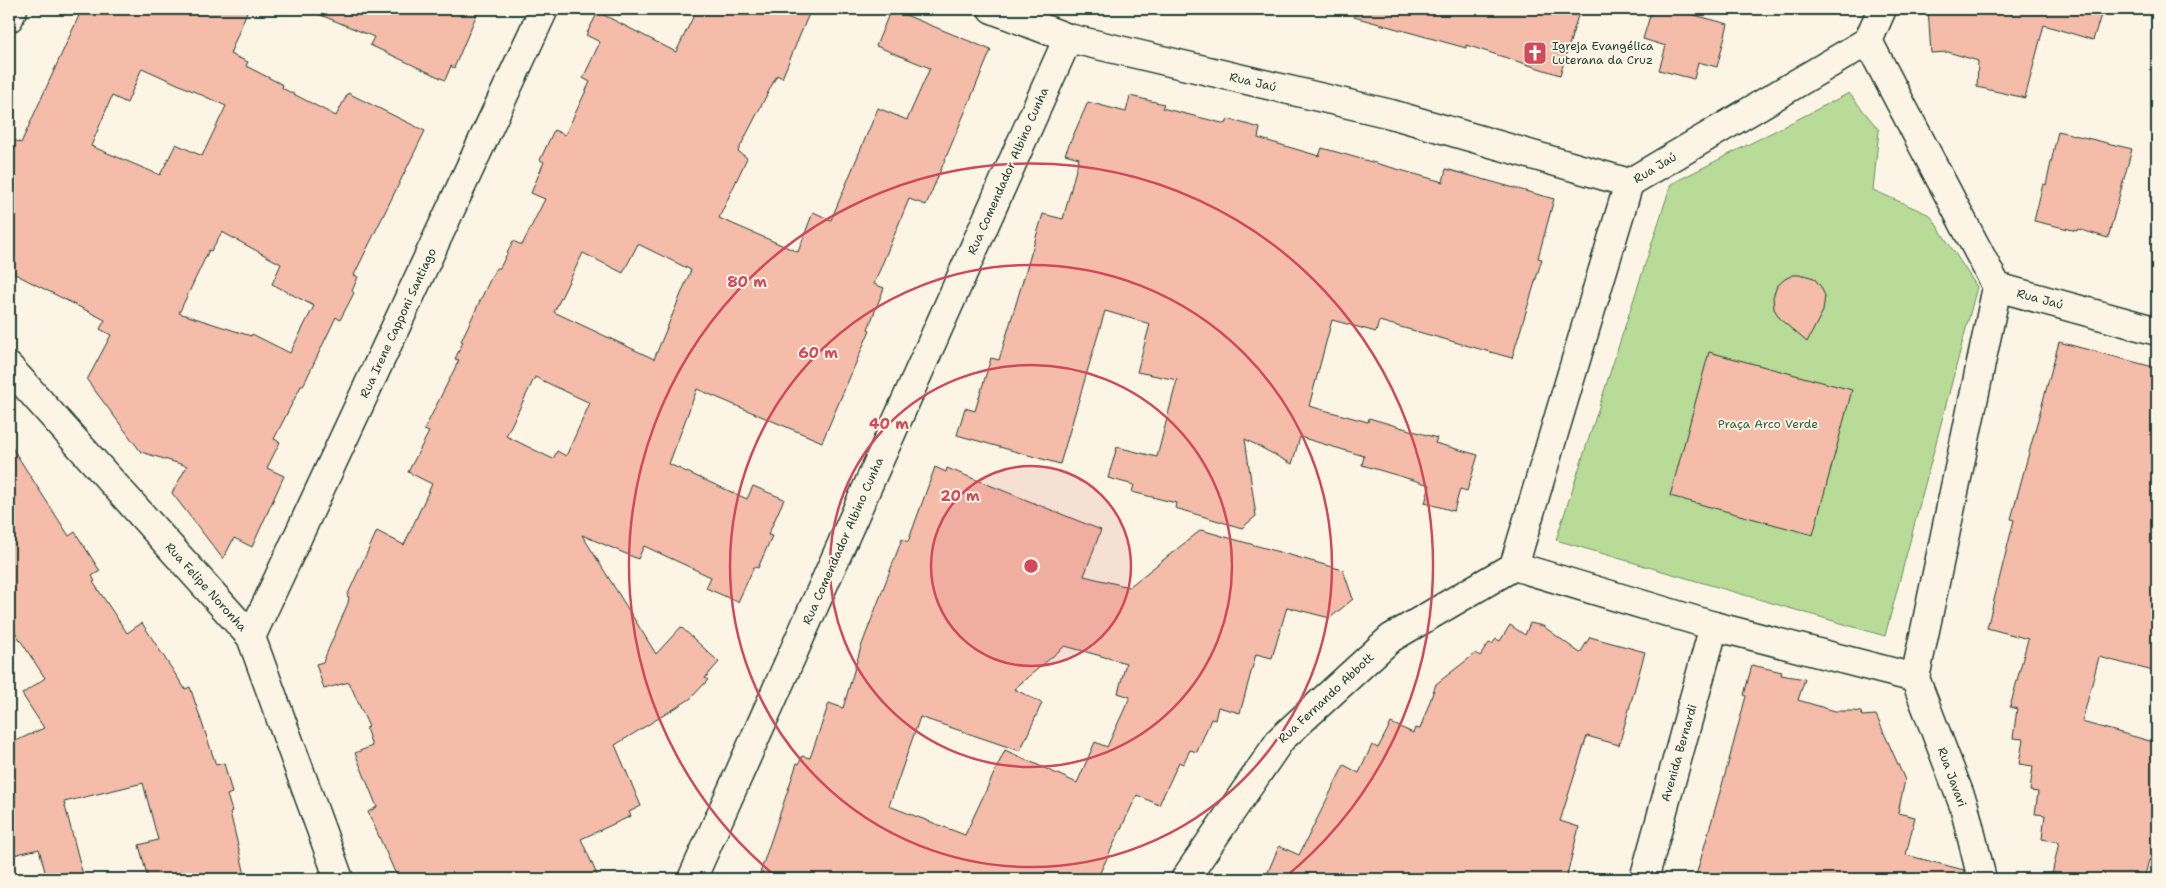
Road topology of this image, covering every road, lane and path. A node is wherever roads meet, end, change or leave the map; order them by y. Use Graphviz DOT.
graph roads {
  1 [pos="13,9"];
  2 [pos="544,9"];
  3 [pos="992,9"];
  4 [pos="1882,9"];
  5 [pos="9,18"];
  6 [pos="1068,38"];
  7 [pos="1868,41"];
  8 [pos="1630,183"];
  9 [pos="1997,287"];
  10 [pos="2157,331"];
  11 [pos="9,367"];
  12 [pos="1514,566"];
  13 [pos="1714,626"];
  14 [pos="251,637"];
  15 [pos="1915,678"];
  16 [pos="339,879"];
  17 [pos="692,879"];
  18 [pos="1186,879"];
  19 [pos="1644,879"];
  20 [pos="1982,879"];
  1 -- 5 [label="street"];
  2 -- 14 [label="street, Rua Irene Capponi Santiago"];
  3 -- 6 [label="street, Rua Jaú"];
  4 -- 7 [label="street"];
  6 -- 8 [label="street, Rua Jaú"];
  6 -- 17 [label="street, Rua Comendador Albino Cunha"];
  7 -- 8 [label="street, Rua Jaú"];
  7 -- 9 [label="street"];
  8 -- 12 [label="street"];
  9 -- 10 [label="street, Rua Jaú"];
  9 -- 15 [label="street"];
  11 -- 14 [label="street, Rua Felipe Noronha"];
  12 -- 13 [label="street"];
  12 -- 18 [label="street, Rua Fernando Abbott"];
  13 -- 15 [label="street"];
  13 -- 19 [label="street, Avenida Bernardi"];
  14 -- 16 [label="street, Rua Felipe Noronha"];
  15 -- 20 [label="street, Rua Javari"];
}
